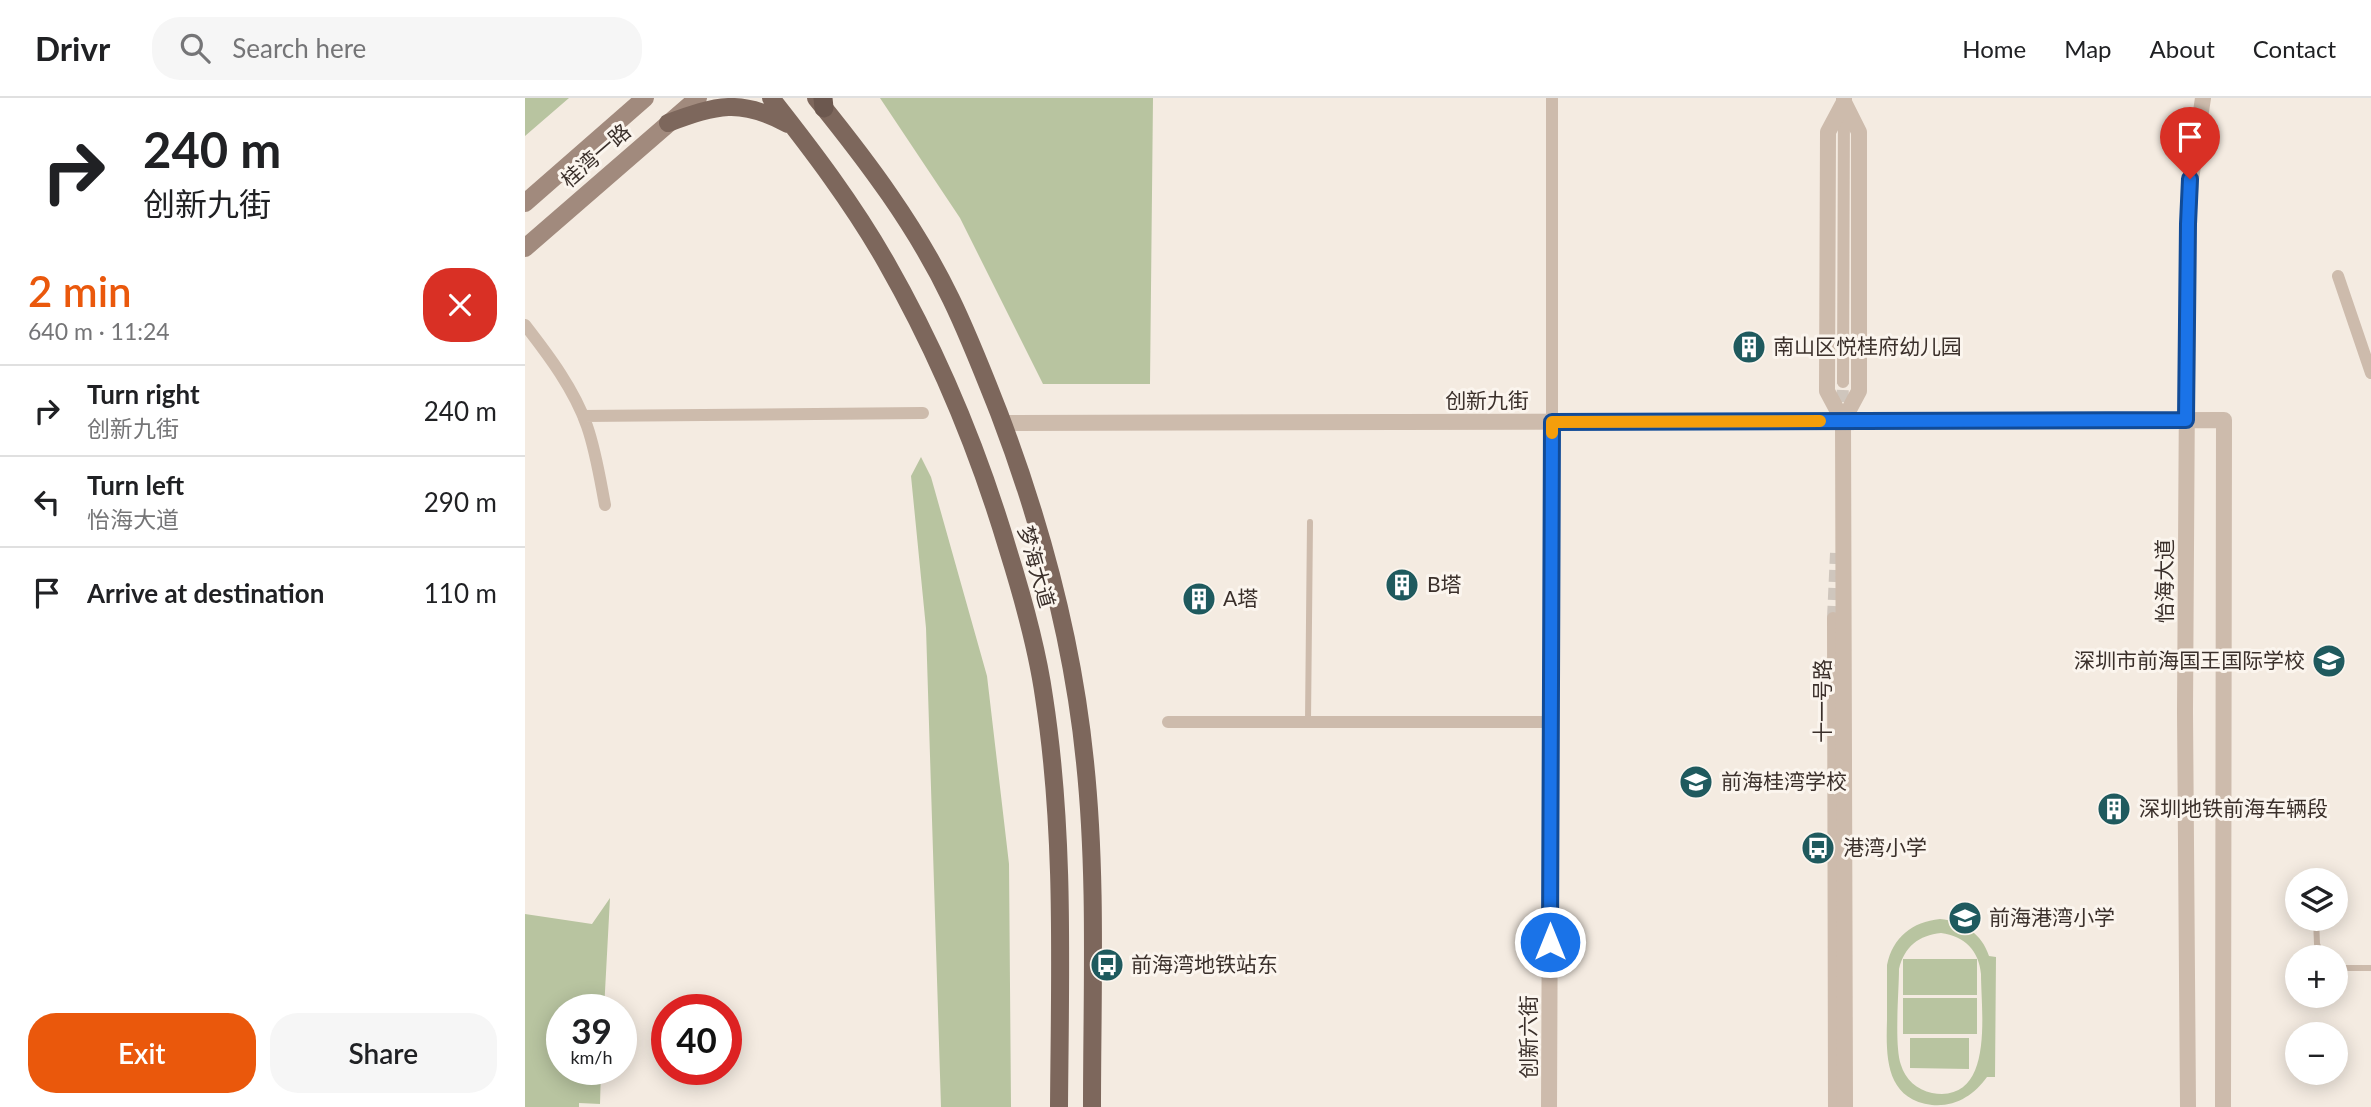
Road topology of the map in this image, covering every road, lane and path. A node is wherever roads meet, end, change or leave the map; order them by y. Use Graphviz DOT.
graph roads {
  1 [pos="645,98"];
  2 [pos="698,98"];
  3 [pos="771,98"];
  4 [pos="1552,98"];
  5 [pos="2203,98"];
  6 [pos="1844,100"];
  7 [pos="821,101"];
  8 [pos="668,123"];
  9 [pos="794,127"];
  10 [pos="525,203"];
  11 [pos="525,248"];
  12 [pos="2339,276"];
  13 [pos="525,325"];
  14 [pos="2371,373"];
  15 [pos="1843,382"];
  16 [pos="923,413"];
  17 [pos="583,416"];
  18 [pos="2186,420"];
  19 [pos="1843,421"];
  20 [pos="1552,422"];
  21 [pos="1003,423"];
  22 [pos="605,505"];
  23 [pos="1310,522"];
  24 [pos="1833,618"];
  25 [pos="1168,722"];
  26 [pos="1308,722"];
  27 [pos="1551,722"];
  28 [pos="2348,968"];
  29 [pos="2371,968"];
  30 [pos="1059,1106"];
  31 [pos="1092,1107"];
  32 [pos="1549,1107"];
  33 [pos="1834,1107"];
  34 [pos="1845,1107"];
  35 [pos="2188,1107"];
  36 [pos="2223,1107"];
  1 -- 10 [label="main road, 桂湾一路"];
  2 -- 8 [label="main road, 桂湾一路"];
  3 -- 9 [label="main road, 梦海大道"];
  4 -- 20 [label="street"];
  5 -- 18 [label="street, 怡海大道"];
  6 -- 15 [label="street"];
  6 -- 19 [label="street, 十一号路"];
  6 -- 19 [label="street, 十一号路"];
  7 -- 21 [label="main road, 梦海大道"];
  8 -- 9 [label="main road"];
  8 -- 11 [label="main road, 桂湾一路"];
  9 -- 30 [label="main road, 梦海大道"];
  12 -- 14 [label="street"];
  13 -- 17 [label="street"];
  16 -- 17 [label="street"];
  17 -- 22 [label="street"];
  18 -- 19 [label="street, 创新九街"];
  18 -- 35 [label="street, 怡海大道"];
  18 -- 36 [label="street, 创新九街"];
  19 -- 20 [label="street, 创新九街"];
  19 -- 34 [label="street, 十一号路"];
  20 -- 21 [label="street, 创新九街"];
  20 -- 27 [label="street, 创新六街"];
  21 -- 31 [label="main road, 梦海大道"];
  23 -- 26 [label="lane"];
  24 -- 33 [label="street"];
  25 -- 26 [label="street"];
  26 -- 27 [label="street"];
  27 -- 32 [label="street, 创新六街"];
  28 -- 29 [label="lane"];
}
